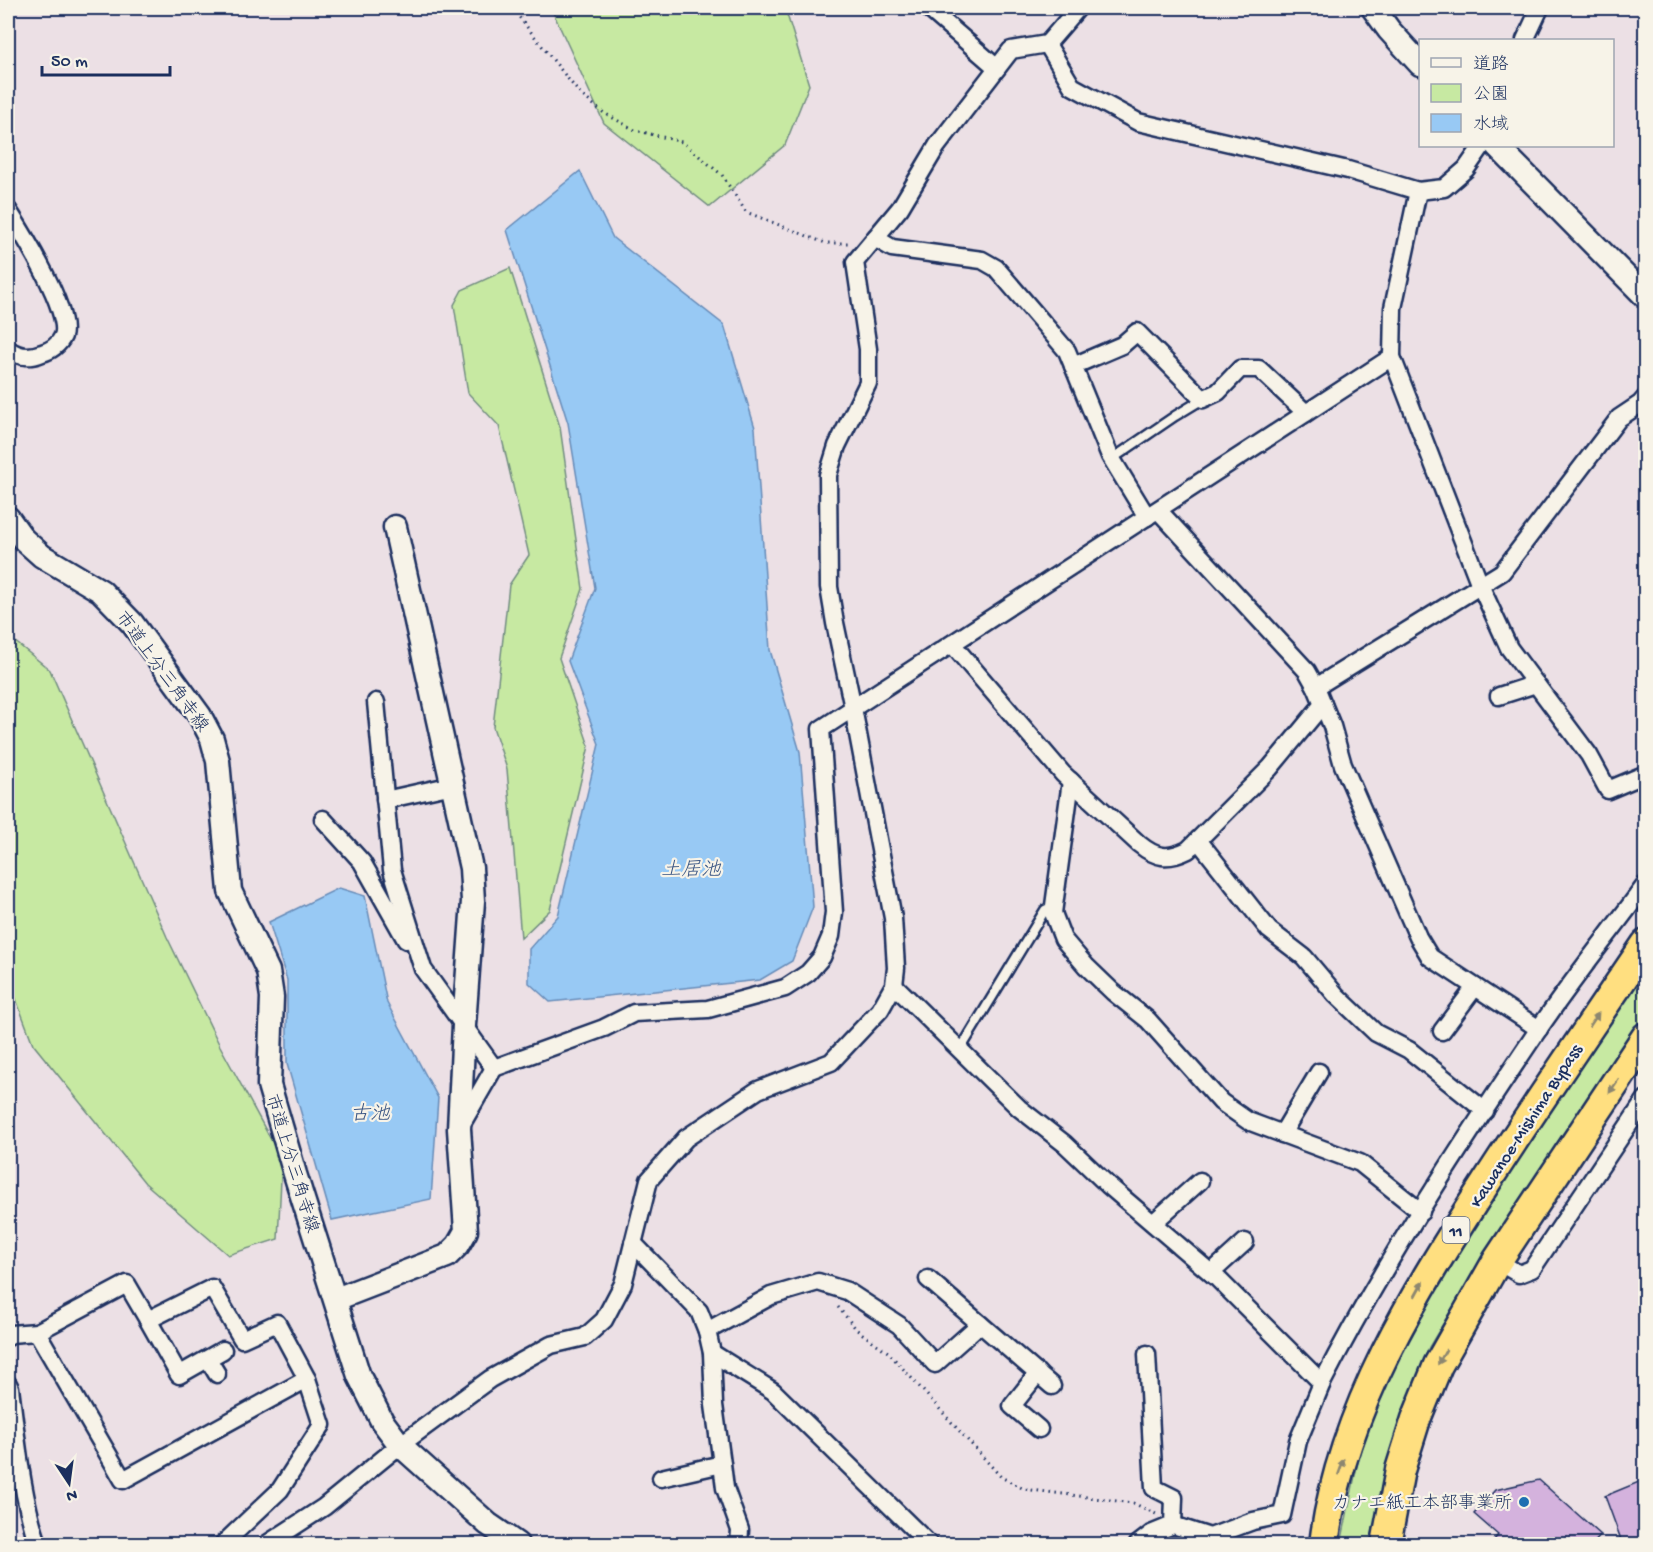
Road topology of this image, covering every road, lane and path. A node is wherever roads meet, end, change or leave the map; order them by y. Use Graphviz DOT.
graph roads {
  1 [pos="512,8"];
  2 [pos="928,8"];
  3 [pos="1078,8"];
  4 [pos="1373,8"];
  5 [pos="1540,8"];
  6 [pos="1526,39"];
  7 [pos="1047,44"];
  8 [pos="1419,62"];
  9 [pos="997,68"];
  10 [pos="1481,147"];
  11 [pos="1498,147"];
  12 [pos="1418,191"];
  13 [pos="8,210"];
  14 [pos="872,241"];
  15 [pos="1646,297"];
  16 [pos="8,349"];
  17 [pos="1392,357"];
  18 [pos="1073,366"];
  19 [pos="1203,399"];
  20 [pos="1644,404"];
  21 [pos="1306,413"];
  22 [pos="1112,459"];
  23 [pos="1152,513"];
  24 [pos="8,518"];
  25 [pos="395,527"];
  26 [pos="1480,585"];
  27 [pos="952,644"];
  28 [pos="1536,684"];
  29 [pos="1316,687"];
  30 [pos="1499,696"];
  31 [pos="376,702"];
  32 [pos="1323,704"];
  33 [pos="854,708"];
  34 [pos="1646,774"];
  35 [pos="1071,781"];
  36 [pos="453,785"];
  37 [pos="385,800"];
  38 [pos="323,819"];
  39 [pos="1198,840"];
  40 [pos="1646,884"];
  41 [pos="1054,906"];
  42 [pos="1646,944"];
  43 [pos="423,969"];
  44 [pos="894,985"];
  45 [pos="1475,987"];
  46 [pos="464,1025"];
  47 [pos="1539,1029"];
  48 [pos="1442,1031"];
  49 [pos="1646,1037"];
  50 [pos="960,1050"];
  51 [pos="494,1068"];
  52 [pos="1319,1072"];
  53 [pos="1646,1099"];
  54 [pos="1485,1111"];
  55 [pos="459,1129"];
  56 [pos="1282,1134"];
  57 [pos="1200,1181"];
  58 [pos="1421,1212"];
  59 [pos="1153,1224"];
  60 [pos="1245,1242"];
  61 [pos="633,1243"];
  62 [pos="1497,1261"];
  63 [pos="1211,1273"];
  64 [pos="928,1278"];
  65 [pos="818,1282"];
  66 [pos="336,1299"];
  67 [pos="148,1320"];
  68 [pos="980,1324"];
  69 [pos="707,1331"];
  70 [pos="37,1332"];
  71 [pos="8,1337"];
  72 [pos="223,1350"];
  73 [pos="712,1353"];
  74 [pos="1147,1354"];
  75 [pos="208,1359"];
  76 [pos="1038,1373"];
  77 [pos="217,1374"];
  78 [pos="307,1379"];
  79 [pos="1322,1383"];
  80 [pos="8,1384"];
  81 [pos="1052,1386"];
  82 [pos="1039,1429"];
  83 [pos="400,1445"];
  84 [pos="722,1464"];
  85 [pos="661,1478"];
  86 [pos="1173,1525"];
  87 [pos="38,1545"];
  88 [pos="223,1545"];
  89 [pos="267,1545"];
  90 [pos="516,1545"];
  91 [pos="739,1545"];
  92 [pos="929,1545"];
  93 [pos="1138,1545"];
  94 [pos="1324,1545"];
  95 [pos="1386,1545"];
  1 -- 14 [label="path"];
  2 -- 9 [label="street"];
  3 -- 7 [label="street"];
  4 -- 8 [label="street"];
  5 -- 6 [label="street"];
  7 -- 9 [label="street"];
  7 -- 12 [label="street"];
  9 -- 14 [label="street"];
  10 -- 12 [label="street"];
  11 -- 15 [label="street"];
  12 -- 17 [label="street"];
  13 -- 16 [label="street"];
  14 -- 18 [label="street"];
  14 -- 33 [label="street"];
  17 -- 21 [label="street"];
  17 -- 26 [label="street"];
  18 -- 19 [label="street"];
  18 -- 22 [label="street"];
  19 -- 21 [label="street"];
  19 -- 22 [label="lane"];
  20 -- 26 [label="street"];
  21 -- 23 [label="street"];
  22 -- 23 [label="street"];
  23 -- 27 [label="street"];
  23 -- 29 [label="street"];
  24 -- 66 [label="street, 市道上分三角寺線"];
  25 -- 36 [label="street"];
  26 -- 28 [label="street"];
  26 -- 29 [label="street"];
  27 -- 33 [label="street"];
  27 -- 35 [label="street"];
  28 -- 30 [label="street"];
  28 -- 34 [label="street"];
  29 -- 32 [label="street"];
  31 -- 37 [label="street"];
  32 -- 39 [label="street"];
  32 -- 45 [label="street"];
  33 -- 44 [label="street"];
  33 -- 51 [label="street"];
  35 -- 39 [label="street"];
  35 -- 41 [label="street"];
  36 -- 37 [label="street"];
  36 -- 46 [label="street"];
  37 -- 43 [label="street"];
  38 -- 43 [label="street"];
  39 -- 54 [label="street"];
  40 -- 47 [label="street"];
  41 -- 50 [label="lane"];
  41 -- 56 [label="street"];
  94 -- 42 [label="highway, Kawanoe-Mishima Bypass / 11, one-way"];
  43 -- 46 [label="street"];
  44 -- 50 [label="street"];
  44 -- 61 [label="street"];
  45 -- 47 [label="street"];
  45 -- 48 [label="street"];
  46 -- 51 [label="street"];
  46 -- 55 [label="street"];
  47 -- 54 [label="street"];
  49 -- 62 [label="highway, one-way"];
  50 -- 59 [label="street"];
  51 -- 55 [label="street"];
  52 -- 56 [label="street"];
  53 -- 62 [label="street"];
  54 -- 58 [label="street"];
  55 -- 66 [label="street"];
  56 -- 58 [label="street"];
  57 -- 59 [label="street"];
  58 -- 79 [label="street"];
  59 -- 63 [label="street"];
  60 -- 63 [label="street"];
  61 -- 69 [label="street"];
  61 -- 83 [label="street"];
  62 -- 95 [label="highway, one-way"];
  63 -- 79 [label="street"];
  64 -- 68 [label="street"];
  65 -- 68 [label="street"];
  65 -- 69 [label="street"];
  65 -- 86 [label="path"];
  66 -- 83 [label="street, 市道上分三角寺線"];
  67 -- 70 [label="street"];
  67 -- 75 [label="street"];
  67 -- 78 [label="street"];
  68 -- 76 [label="street"];
  69 -- 73 [label="street"];
  70 -- 71 [label="street"];
  70 -- 78 [label="street"];
  72 -- 75 [label="street"];
  73 -- 84 [label="street"];
  73 -- 92 [label="street"];
  74 -- 86 [label="street"];
  75 -- 77 [label="street"];
  76 -- 81 [label="street"];
  76 -- 82 [label="street"];
  78 -- 88 [label="street"];
  79 -- 86 [label="street"];
  80 -- 87 [label="street"];
  83 -- 89 [label="street"];
  83 -- 90 [label="street, 市道上分三角寺線"];
  84 -- 85 [label="street"];
  84 -- 91 [label="street"];
  86 -- 93 [label="street"];
}
